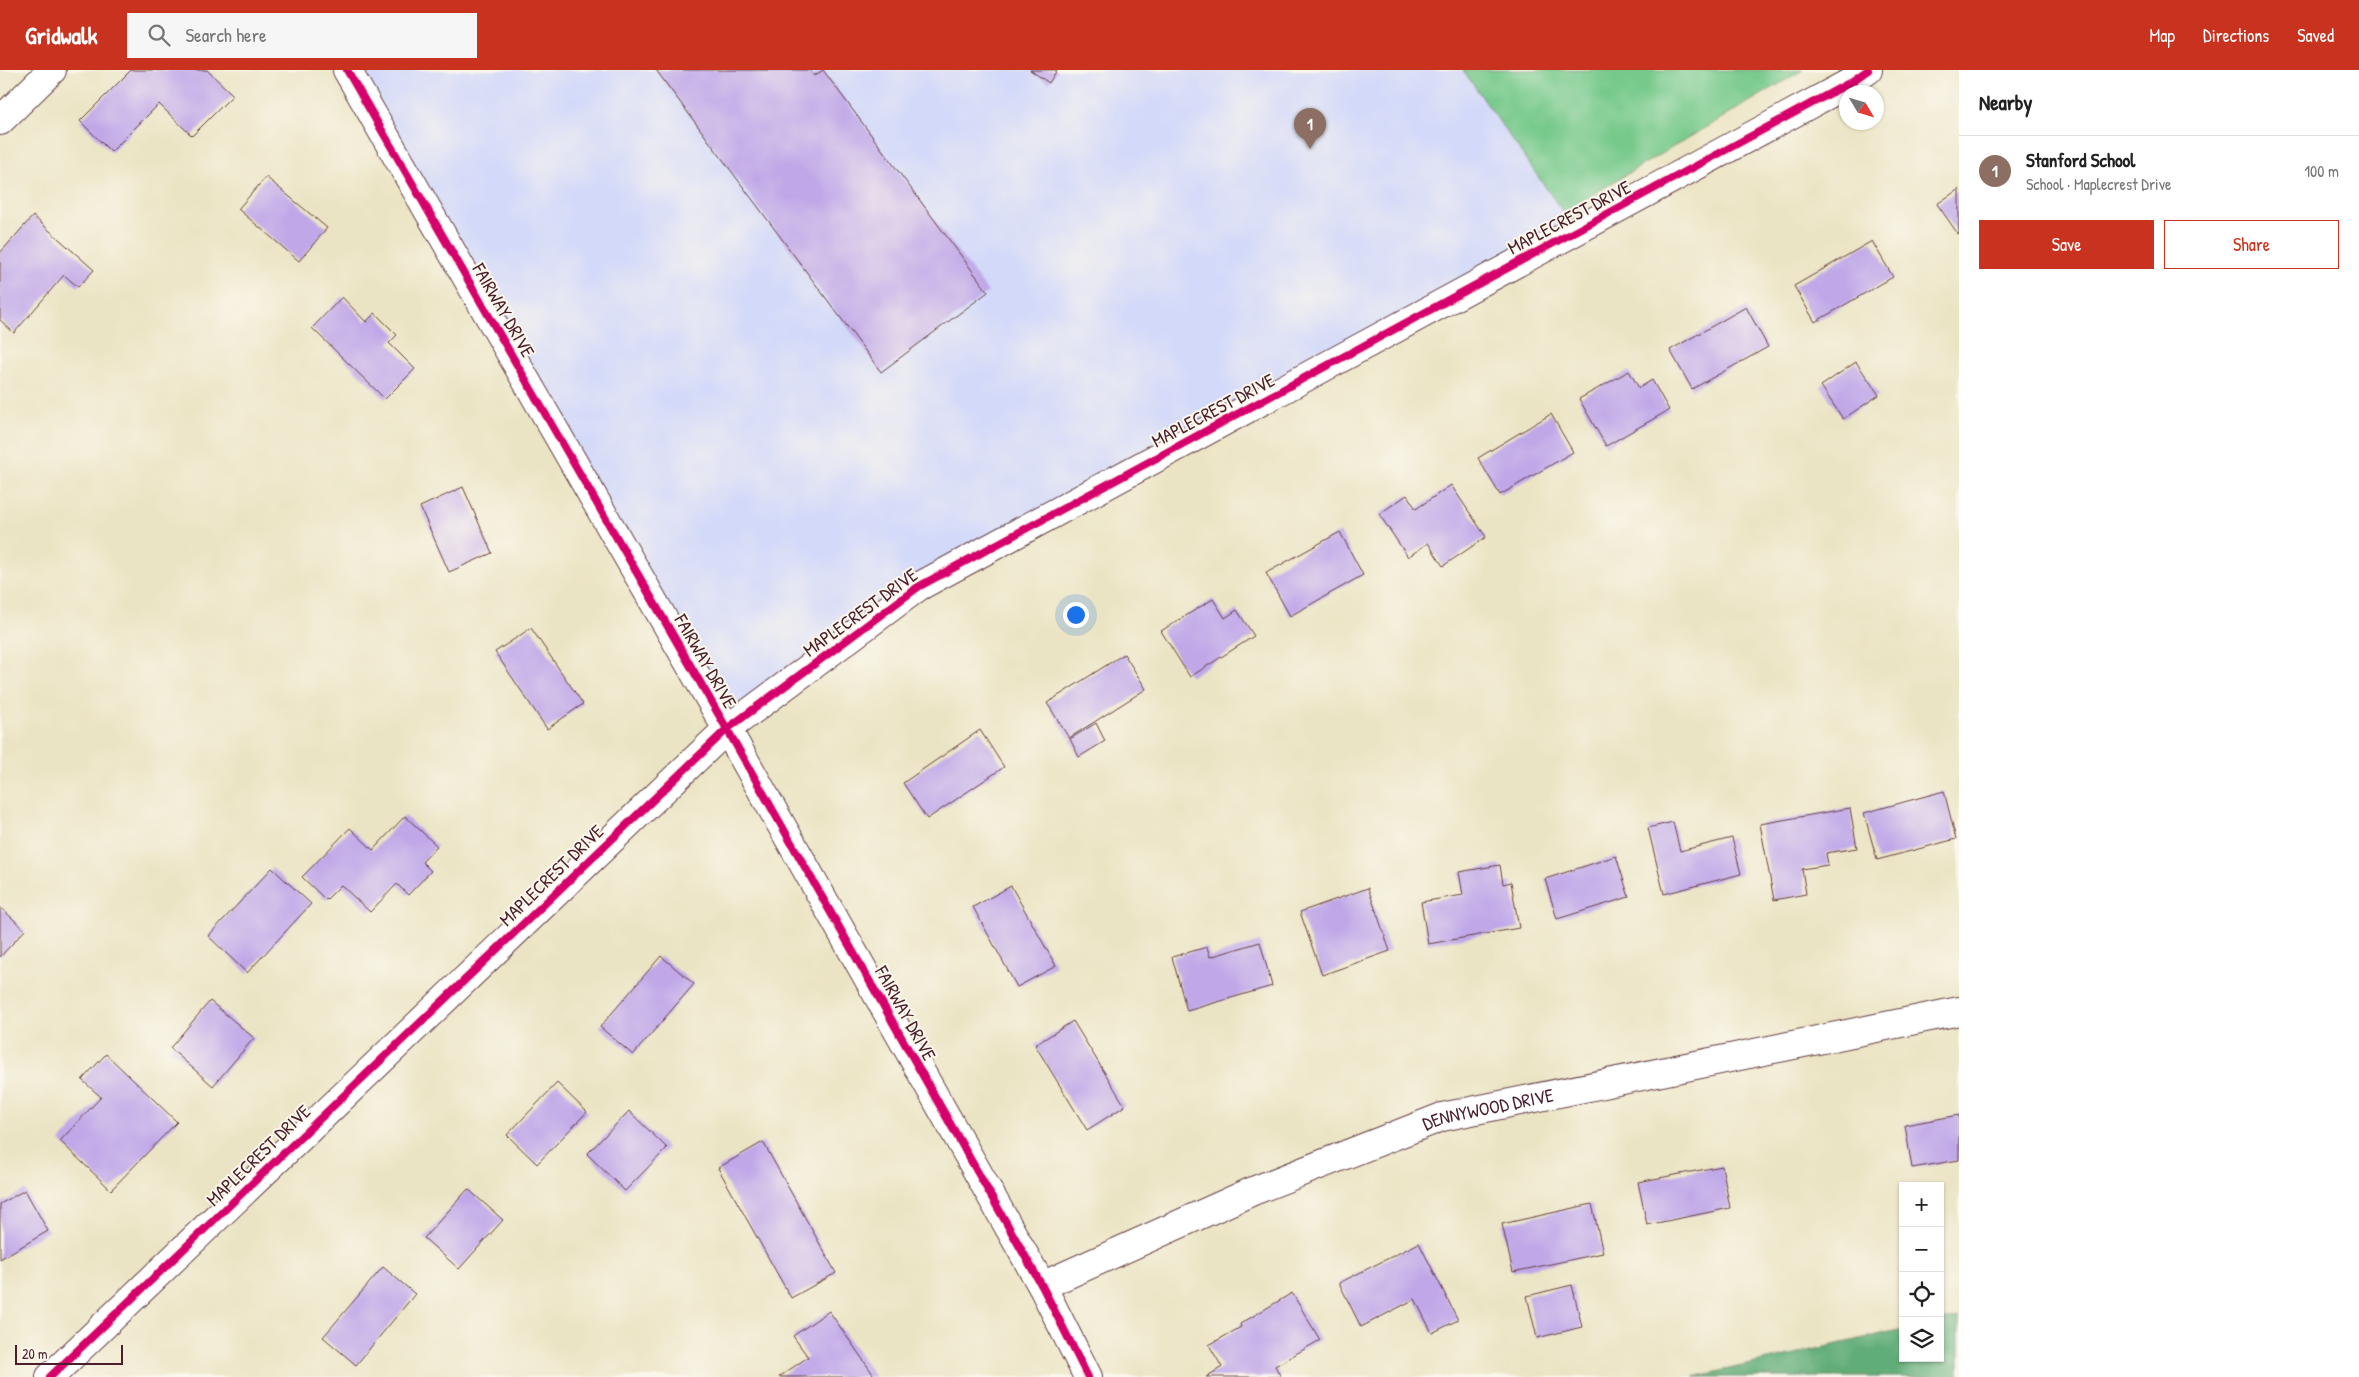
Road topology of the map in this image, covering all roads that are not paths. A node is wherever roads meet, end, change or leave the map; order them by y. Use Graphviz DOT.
graph roads {
  1 [pos="52,70"];
  2 [pos="347,70"];
  3 [pos="1868,70"];
  4 [pos="0,121"];
  5 [pos="727,729"];
  6 [pos="1959,1011"];
  7 [pos="1042,1286"];
  8 [pos="50,1377"];
  9 [pos="1088,1377"];
  1 -- 4 [label="street"];
  2 -- 5 [label="street, FAIRWAY DRIVE"];
  3 -- 5 [label="street, MAPLECREST DRIVE"];
  5 -- 7 [label="street, FAIRWAY DRIVE"];
  5 -- 8 [label="street, MAPLECREST DRIVE"];
  6 -- 7 [label="street, DENNYWOOD DRIVE"];
  7 -- 9 [label="street, FAIRWAY DRIVE"];
}
